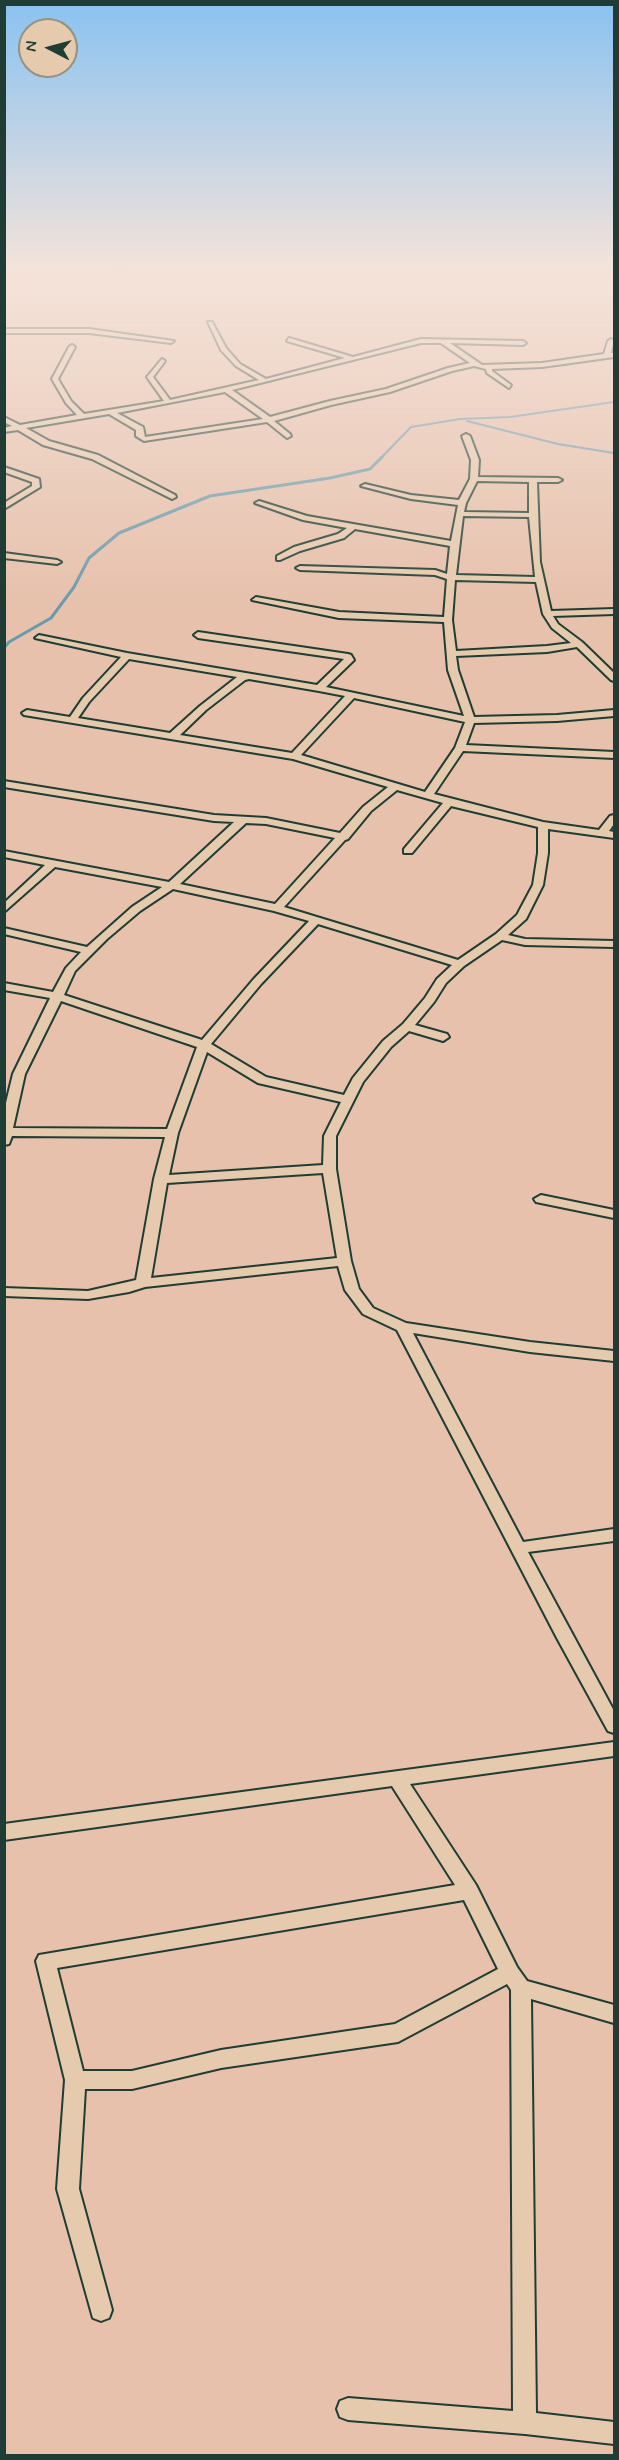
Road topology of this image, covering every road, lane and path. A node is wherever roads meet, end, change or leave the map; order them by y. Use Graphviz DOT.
graph roads {
  1 [pos="56,381"];
  2 [pos="153,381"];
  3 [pos="265,381"];
  4 [pos="417,381"];
  5 [pos="502,381"];
  6 [pos="509,386"];
  7 [pos="226,389"];
  8 [pos="168,402"];
  9 [pos="108,411"];
  10 [pos="83,417"];
  11 [pos="4,419"];
  12 [pos="269,420"];
  13 [pos="19,427"];
  14 [pos="4,430"];
  15 [pos="287,436"];
  16 [pos="466,436"];
  17 [pos="4,469"];
  18 [pos="474,479"];
  19 [pos="558,480"];
  20 [pos="533,481"];
  21 [pos="366,486"];
  22 [pos="171,497"];
  23 [pos="259,503"];
  24 [pos="462,503"];
  25 [pos="4,507"];
  26 [pos="461,514"];
  27 [pos="534,515"];
  28 [pos="354,526"];
  29 [pos="454,544"];
  30 [pos="4,555"];
  31 [pos="280,558"];
  32 [pos="57,562"];
  33 [pos="300,568"];
  34 [pos="451,577"];
  35 [pos="540,580"];
  36 [pos="256,600"];
  37 [pos="615,611"];
  38 [pos="547,614"];
  39 [pos="448,620"];
  40 [pos="198,635"];
  41 [pos="39,638"];
  42 [pos="579,644"];
  43 [pos="452,654"];
  44 [pos="127,656"];
  45 [pos="247,677"];
  46 [pos="615,678"];
  47 [pos="319,688"];
  48 [pos="351,696"];
  49 [pos="27,712"];
  50 [pos="615,713"];
  51 [pos="73,719"];
  52 [pos="470,720"];
  53 [pos="174,735"];
  54 [pos="460,748"];
  55 [pos="615,755"];
  56 [pos="294,756"];
  57 [pos="4,784"];
  58 [pos="396,786"];
  59 [pos="428,795"];
  60 [pos="449,802"];
  61 [pos="615,818"];
  62 [pos="243,820"];
  63 [pos="543,825"];
  64 [pos="603,832"];
  65 [pos="615,835"];
  66 [pos="344,837"];
  67 [pos="408,851"];
  68 [pos="4,854"];
  69 [pos="52,864"];
  70 [pos="171,886"];
  71 [pos="277,908"];
  72 [pos="4,909"];
  73 [pos="317,919"];
  74 [pos="4,931"];
  75 [pos="500,936"];
  76 [pos="615,944"];
  77 [pos="90,951"];
  78 [pos="460,964"];
  79 [pos="4,986"];
  80 [pos="56,996"];
  81 [pos="407,1027"];
  82 [pos="443,1037"];
  83 [pos="204,1046"];
  84 [pos="4,1073"];
  85 [pos="19,1074"];
  86 [pos="346,1100"];
  87 [pos="172,1133"];
  88 [pos="6,1137"];
  89 [pos="329,1169"];
  90 [pos="161,1179"];
  91 [pos="541,1199"];
  92 [pos="615,1214"];
  93 [pos="344,1261"];
  94 [pos="143,1282"];
  95 [pos="4,1292"];
  96 [pos="403,1327"];
  97 [pos="615,1356"];
  98 [pos="615,1535"];
  99 [pos="518,1548"];
  100 [pos="615,1726"];
  101 [pos="615,1749"];
  102 [pos="397,1779"];
  103 [pos="4,1832"];
  104 [pos="469,1891"];
  105 [pos="516,1980"];
  106 [pos="615,2014"];
  107 [pos="75,2080"];
  108 [pos="101,2310"];
  109 [pos="348,2409"];
  110 [pos="525,2423"];
  111 [pos="615,2433"];
  1 -- 10 [label="street"];
  2 -- 8 [label="street"];
  3 -- 7 [label="street"];
  4 -- 12 [label="street"];
  5 -- 6 [label="street"];
  7 -- 8 [label="street"];
  7 -- 12 [label="street"];
  8 -- 9 [label="street"];
  9 -- 10 [label="street"];
  9 -- 12 [label="street"];
  10 -- 13 [label="street"];
  11 -- 13 [label="street"];
  12 -- 15 [label="street"];
  13 -- 14 [label="street"];
  13 -- 22 [label="street"];
  16 -- 18 [label="street"];
  17 -- 25 [label="street"];
  18 -- 20 [label="street"];
  18 -- 24 [label="street"];
  19 -- 20 [label="street"];
  20 -- 27 [label="street"];
  21 -- 24 [label="street"];
  23 -- 28 [label="street"];
  24 -- 26 [label="street"];
  26 -- 27 [label="street"];
  26 -- 29 [label="street"];
  27 -- 35 [label="street"];
  28 -- 29 [label="street"];
  28 -- 31 [label="street"];
  29 -- 34 [label="street"];
  30 -- 32 [label="street"];
  33 -- 34 [label="street"];
  34 -- 35 [label="street"];
  34 -- 39 [label="street"];
  35 -- 38 [label="street"];
  36 -- 39 [label="street"];
  37 -- 38 [label="street"];
  38 -- 42 [label="street"];
  39 -- 43 [label="street"];
  40 -- 47 [label="street"];
  41 -- 44 [label="street"];
  42 -- 43 [label="street"];
  42 -- 46 [label="street"];
  43 -- 52 [label="street"];
  44 -- 45 [label="street"];
  44 -- 51 [label="street"];
  45 -- 47 [label="street"];
  45 -- 53 [label="street"];
  47 -- 48 [label="street"];
  48 -- 52 [label="street"];
  48 -- 56 [label="street"];
  49 -- 51 [label="street"];
  50 -- 52 [label="street"];
  51 -- 53 [label="street"];
  52 -- 54 [label="street"];
  53 -- 56 [label="street"];
  54 -- 55 [label="street"];
  54 -- 59 [label="street"];
  56 -- 58 [label="street"];
  57 -- 62 [label="street"];
  58 -- 59 [label="street"];
  58 -- 66 [label="street"];
  59 -- 60 [label="street"];
  60 -- 63 [label="street"];
  60 -- 67 [label="street"];
  61 -- 64 [label="street"];
  62 -- 66 [label="street"];
  62 -- 70 [label="street"];
  63 -- 64 [label="street"];
  63 -- 75 [label="street"];
  64 -- 65 [label="street"];
  66 -- 71 [label="street"];
  68 -- 69 [label="street"];
  69 -- 70 [label="street"];
  69 -- 72 [label="street"];
  70 -- 71 [label="street"];
  70 -- 77 [label="street"];
  71 -- 73 [label="street"];
  73 -- 78 [label="street"];
  73 -- 83 [label="street"];
  74 -- 77 [label="street"];
  75 -- 76 [label="street"];
  75 -- 78 [label="street"];
  77 -- 80 [label="street"];
  78 -- 81 [label="street"];
  79 -- 80 [label="street"];
  80 -- 83 [label="street"];
  80 -- 85 [label="street"];
  81 -- 82 [label="street"];
  81 -- 86 [label="street"];
  83 -- 86 [label="street"];
  83 -- 87 [label="street"];
  84 -- 85 [label="street"];
  85 -- 88 [label="street"];
  86 -- 89 [label="street"];
  87 -- 88 [label="street"];
  87 -- 90 [label="street"];
  89 -- 90 [label="street"];
  89 -- 93 [label="street"];
  90 -- 94 [label="street"];
  91 -- 92 [label="street"];
  93 -- 94 [label="street"];
  93 -- 96 [label="street"];
  94 -- 95 [label="street"];
  96 -- 97 [label="street"];
  96 -- 99 [label="street"];
  98 -- 99 [label="street"];
  99 -- 100 [label="street"];
  101 -- 102 [label="street"];
  102 -- 103 [label="street"];
  102 -- 104 [label="street"];
  104 -- 105 [label="street"];
  104 -- 107 [label="street"];
  105 -- 106 [label="street"];
  105 -- 107 [label="street"];
  105 -- 110 [label="street"];
  107 -- 108 [label="street"];
  109 -- 110 [label="street"];
  110 -- 111 [label="street"];
}
